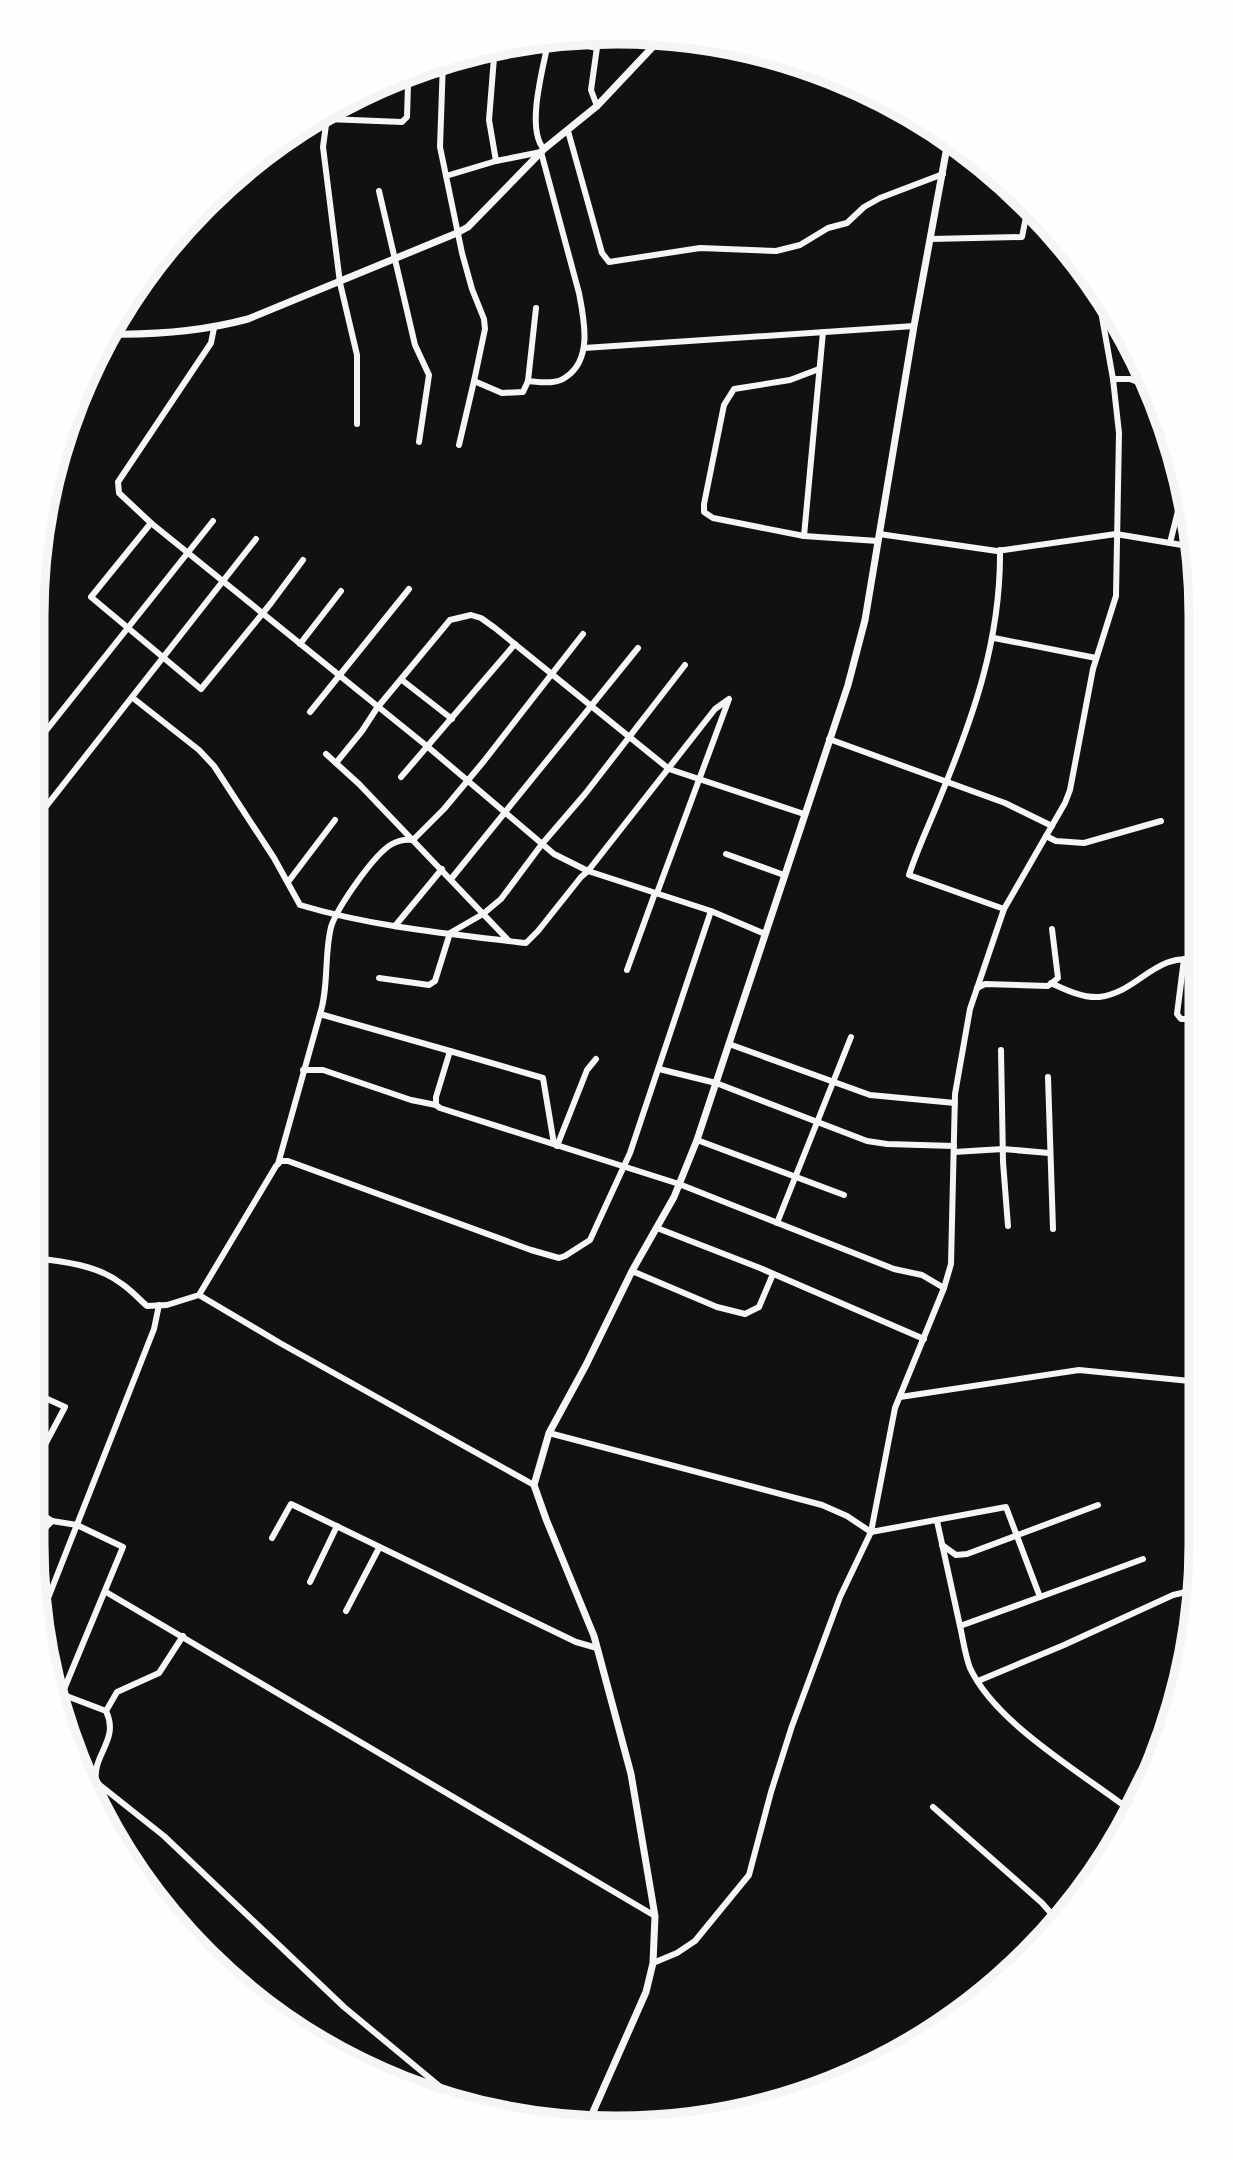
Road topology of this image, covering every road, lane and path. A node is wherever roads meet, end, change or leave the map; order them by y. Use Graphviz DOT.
graph roads {
  1 [pos="582,45"];
  2 [pos="597,45"];
  3 [pos="654,45"];
  4 [pos="548,48"];
  5 [pos="597,48"];
  6 [pos="494,57"];
  7 [pos="443,71"];
  8 [pos="408,83"];
  9 [pos="597,106"];
  10 [pos="332,119"];
  11 [pos="327,122"];
  12 [pos="568,131"];
  13 [pos="947,149"];
  14 [pos="542,151"];
  15 [pos="496,161"];
  16 [pos="943,174"];
  17 [pos="446,177"];
  18 [pos="379,191"];
  19 [pos="1026,217"];
  20 [pos="457,233"];
  21 [pos="930,239"];
  22 [pos="395,260"];
  23 [pos="340,283"];
  24 [pos="536,308"];
  25 [pos="1102,313"];
  26 [pos="914,326"];
  27 [pos="214,328"];
  28 [pos="823,332"];
  29 [pos="118,334"];
  30 [pos="584,348"];
  31 [pos="819,369"];
  32 [pos="1113,379"];
  33 [pos="474,381"];
  34 [pos="528,381"];
  35 [pos="1139,382"];
  36 [pos="357,424"];
  37 [pos="419,442"];
  38 [pos="458,445"];
  39 [pos="1179,509"];
  40 [pos="214,521"];
  41 [pos="151,523"];
  42 [pos="1116,534"];
  43 [pos="804,536"];
  44 [pos="879,537"];
  45 [pos="256,539"];
  46 [pos="1170,543"];
  47 [pos="1184,545"];
  48 [pos="1000,550"];
  49 [pos="187,552"];
  50 [pos="303,560"];
  51 [pos="223,582"];
  52 [pos="409,589"];
  53 [pos="341,591"];
  54 [pos="262,614"];
  55 [pos="127,627"];
  56 [pos="583,634"];
  57 [pos="994,638"];
  58 [pos="300,644"];
  59 [pos="515,644"];
  60 [pos="638,649"];
  61 [pos="163,658"];
  62 [pos="1096,658"];
  63 [pos="685,665"];
  64 [pos="552,674"];
  65 [pos="340,677"];
  66 [pos="402,680"];
  67 [pos="133,698"];
  68 [pos="591,706"];
  69 [pos="377,708"];
  70 [pos="310,712"];
  71 [pos="452,719"];
  72 [pos="44,733"];
  73 [pos="629,737"];
  74 [pos="829,739"];
  75 [pos="428,747"];
  76 [pos="326,754"];
  77 [pos="336,763"];
  78 [pos="669,769"];
  79 [pos="401,777"];
  80 [pos="698,778"];
  81 [pos="467,780"];
  82 [pos="947,781"];
  83 [pos="44,809"];
  84 [pos="504,812"];
  85 [pos="804,814"];
  86 [pos="335,820"];
  87 [pos="1161,821"];
  88 [pos="1052,826"];
  89 [pos="1046,836"];
  90 [pos="413,839"];
  91 [pos="542,844"];
  92 [pos="726,854"];
  93 [pos="442,869"];
  94 [pos="588,871"];
  95 [pos="784,875"];
  96 [pos="451,879"];
  97 [pos="288,882"];
  98 [pos="656,893"];
  99 [pos="1004,909"];
  100 [pos="711,911"];
  101 [pos="484,914"];
  102 [pos="335,916"];
  103 [pos="395,926"];
  104 [pos="1052,929"];
  105 [pos="450,933"];
  106 [pos="765,934"];
  107 [pos="508,940"];
  108 [pos="1184,959"];
  109 [pos="1189,960"];
  110 [pos="627,970"];
  111 [pos="379,978"];
  112 [pos="1051,983"];
  113 [pos="977,988"];
  114 [pos="320,1014"];
  115 [pos="1189,1019"];
  116 [pos="851,1037"];
  117 [pos="729,1044"];
  118 [pos="1001,1050"];
  119 [pos="450,1051"];
  120 [pos="596,1059"];
  121 [pos="659,1069"];
  122 [pos="303,1070"];
  123 [pos="1048,1077"];
  124 [pos="716,1083"];
  125 [pos="834,1083"];
  126 [pos="955,1103"];
  127 [pos="436,1104"];
  128 [pos="819,1121"];
  129 [pos="697,1140"];
  130 [pos="555,1145"];
  131 [pos="954,1149"];
  132 [pos="1003,1149"];
  133 [pos="1049,1153"];
  134 [pos="278,1164"];
  135 [pos="624,1167"];
  136 [pos="795,1176"];
  137 [pos="679,1184"];
  138 [pos="844,1195"];
  139 [pos="776,1223"];
  140 [pos="1008,1226"];
  141 [pos="657,1228"];
  142 [pos="1053,1229"];
  143 [pos="44,1259"];
  144 [pos="632,1271"];
  145 [pos="772,1274"];
  146 [pos="944,1288"];
  147 [pos="200,1295"];
  148 [pos="159,1305"];
  149 [pos="924,1339"];
  150 [pos="1189,1381"];
  151 [pos="44,1397"];
  152 [pos="900,1398"];
  153 [pos="549,1433"];
  154 [pos="44,1446"];
  155 [pos="534,1485"];
  156 [pos="1098,1505"];
  157 [pos="44,1516"];
  158 [pos="52,1521"];
  159 [pos="937,1521"];
  160 [pos="77,1525"];
  161 [pos="337,1527"];
  162 [pos="44,1529"];
  163 [pos="872,1532"];
  164 [pos="1017,1536"];
  165 [pos="272,1538"];
  166 [pos="942,1545"];
  167 [pos="379,1548"];
  168 [pos="1143,1559"];
  169 [pos="310,1582"];
  170 [pos="106,1592"];
  171 [pos="1187,1592"];
  172 [pos="1041,1597"];
  173 [pos="47,1601"];
  174 [pos="346,1611"];
  175 [pos="960,1626"];
  176 [pos="183,1636"];
  177 [pos="597,1648"];
  178 [pos="978,1681"];
  179 [pos="62,1687"];
  180 [pos="64,1695"];
  181 [pos="106,1711"];
  182 [pos="1146,1763"];
  183 [pos="1123,1805"];
  184 [pos="933,1807"];
  185 [pos="1052,1915"];
  186 [pos="655,1916"];
  187 [pos="653,1963"];
  188 [pos="444,2090"];
  189 [pos="592,2115"];
  1 -- 5 [label="street"];
  2 -- 5 [label="street"];
  3 -- 9 [label="street"];
  4 -- 14 [label="street"];
  5 -- 9 [label="street"];
  6 -- 15 [label="street"];
  7 -- 17 [label="street"];
  8 -- 10 [label="street"];
  9 -- 12 [label="street"];
  11 -- 23 [label="street"];
  12 -- 14 [label="street"];
  12 -- 16 [label="street"];
  13 -- 16 [label="street"];
  14 -- 15 [label="street"];
  14 -- 20 [label="street"];
  14 -- 30 [label="street"];
  15 -- 17 [label="street"];
  16 -- 21 [label="street"];
  17 -- 20 [label="street"];
  18 -- 22 [label="street"];
  19 -- 21 [label="street"];
  20 -- 22 [label="street"];
  20 -- 33 [label="street"];
  21 -- 26 [label="street"];
  22 -- 23 [label="street"];
  22 -- 37 [label="street"];
  23 -- 27 [label="street"];
  23 -- 36 [label="street"];
  24 -- 34 [label="street"];
  25 -- 32 [label="street"];
  26 -- 28 [label="street"];
  26 -- 44 [label="street"];
  27 -- 29 [label="street"];
  27 -- 41 [label="street"];
  28 -- 30 [label="street"];
  28 -- 31 [label="street"];
  30 -- 34 [label="street"];
  31 -- 43 [label="street"];
  31 -- 43 [label="street"];
  32 -- 35 [label="street"];
  32 -- 42 [label="street"];
  33 -- 34 [label="street"];
  33 -- 38 [label="street"];
  39 -- 46 [label="street"];
  40 -- 49 [label="street"];
  41 -- 49 [label="street"];
  41 -- 55 [label="street"];
  42 -- 46 [label="street"];
  42 -- 48 [label="street"];
  42 -- 62 [label="street"];
  43 -- 44 [label="street"];
  44 -- 48 [label="street"];
  44 -- 74 [label="street"];
  45 -- 51 [label="street"];
  46 -- 47 [label="street"];
  48 -- 57 [label="street"];
  49 -- 51 [label="street"];
  49 -- 55 [label="street"];
  50 -- 54 [label="street"];
  51 -- 54 [label="street"];
  51 -- 61 [label="street"];
  52 -- 65 [label="street"];
  53 -- 58 [label="street"];
  54 -- 58 [label="street"];
  54 -- 61 [label="street"];
  55 -- 61 [label="street"];
  55 -- 72 [label="street"];
  56 -- 64 [label="street"];
  57 -- 62 [label="street"];
  57 -- 82 [label="street"];
  58 -- 65 [label="street"];
  59 -- 64 [label="street"];
  59 -- 66 [label="street"];
  59 -- 71 [label="street"];
  60 -- 68 [label="street"];
  61 -- 67 [label="street"];
  62 -- 88 [label="street"];
  63 -- 73 [label="street"];
  64 -- 68 [label="street"];
  64 -- 81 [label="street"];
  65 -- 69 [label="street"];
  65 -- 70 [label="street"];
  66 -- 69 [label="street"];
  66 -- 71 [label="street"];
  67 -- 83 [label="street"];
  67 -- 97 [label="street"];
  68 -- 73 [label="street"];
  68 -- 84 [label="street"];
  69 -- 75 [label="street"];
  69 -- 77 [label="street"];
  71 -- 75 [label="street"];
  73 -- 78 [label="street"];
  73 -- 91 [label="street"];
  74 -- 82 [label="street"];
  74 -- 85 [label="street"];
  75 -- 79 [label="street"];
  75 -- 81 [label="street"];
  76 -- 77 [label="street"];
  77 -- 90 [label="street"];
  78 -- 80 [label="street"];
  78 -- 80 [label="street"];
  78 -- 94 [label="street"];
  80 -- 85 [label="street"];
  80 -- 98 [label="street"];
  81 -- 84 [label="street"];
  81 -- 90 [label="street"];
  82 -- 88 [label="street"];
  82 -- 99 [label="street"];
  84 -- 91 [label="street"];
  84 -- 96 [label="street"];
  85 -- 95 [label="street"];
  86 -- 97 [label="street"];
  87 -- 89 [label="street"];
  88 -- 89 [label="street"];
  89 -- 99 [label="street"];
  90 -- 93 [label="street"];
  90 -- 102 [label="street"];
  91 -- 94 [label="street"];
  91 -- 101 [label="street"];
  92 -- 95 [label="street"];
  93 -- 96 [label="street"];
  93 -- 103 [label="street"];
  94 -- 98 [label="street"];
  94 -- 107 [label="street"];
  95 -- 106 [label="street"];
  96 -- 101 [label="street"];
  97 -- 102 [label="street"];
  98 -- 100 [label="street"];
  98 -- 110 [label="street"];
  99 -- 113 [label="street"];
  100 -- 106 [label="street"];
  100 -- 121 [label="street"];
  101 -- 105 [label="street"];
  101 -- 107 [label="street"];
  102 -- 103 [label="street"];
  102 -- 114 [label="street"];
  103 -- 105 [label="street"];
  104 -- 112 [label="street"];
  105 -- 107 [label="street"];
  105 -- 111 [label="street"];
  106 -- 117 [label="street"];
  108 -- 109 [label="street"];
  108 -- 112 [label="street"];
  108 -- 115 [label="street"];
  112 -- 113 [label="street"];
  113 -- 126 [label="street"];
  114 -- 119 [label="street"];
  114 -- 122 [label="street"];
  116 -- 125 [label="street"];
  117 -- 124 [label="street"];
  117 -- 125 [label="street"];
  118 -- 132 [label="street"];
  119 -- 127 [label="street"];
  119 -- 130 [label="street"];
  120 -- 130 [label="street"];
  121 -- 124 [label="street"];
  121 -- 135 [label="street"];
  122 -- 127 [label="street"];
  122 -- 134 [label="street"];
  123 -- 133 [label="street"];
  124 -- 128 [label="street"];
  124 -- 129 [label="street"];
  125 -- 126 [label="street"];
  125 -- 128 [label="street"];
  126 -- 131 [label="street"];
  127 -- 130 [label="street"];
  128 -- 131 [label="street"];
  128 -- 136 [label="street"];
  129 -- 136 [label="street"];
  129 -- 137 [label="street"];
  130 -- 135 [label="street"];
  131 -- 132 [label="street"];
  131 -- 146 [label="street"];
  132 -- 133 [label="street"];
  132 -- 140 [label="street"];
  133 -- 142 [label="street"];
  134 -- 135 [label="street"];
  134 -- 147 [label="street"];
  135 -- 137 [label="street"];
  136 -- 138 [label="street"];
  136 -- 139 [label="street"];
  137 -- 139 [label="street"];
  137 -- 141 [label="street"];
  139 -- 146 [label="street"];
  141 -- 144 [label="street"];
  141 -- 145 [label="street"];
  143 -- 148 [label="street"];
  144 -- 145 [label="street"];
  144 -- 153 [label="street"];
  145 -- 149 [label="street"];
  146 -- 149 [label="street"];
  147 -- 148 [label="street"];
  147 -- 155 [label="street"];
  148 -- 160 [label="street"];
  149 -- 152 [label="street"];
  150 -- 152 [label="street"];
  151 -- 154 [label="street"];
  152 -- 163 [label="street"];
  153 -- 155 [label="street"];
  153 -- 163 [label="street"];
  155 -- 177 [label="street"];
  156 -- 164 [label="street"];
  157 -- 158 [label="street"];
  158 -- 160 [label="street"];
  158 -- 162 [label="street"];
  159 -- 163 [label="street"];
  159 -- 164 [label="street"];
  159 -- 166 [label="street"];
  160 -- 170 [label="street"];
  160 -- 173 [label="street"];
  161 -- 165 [label="street"];
  161 -- 167 [label="street"];
  161 -- 169 [label="street"];
  163 -- 187 [label="street"];
  164 -- 166 [label="street"];
  164 -- 172 [label="street"];
  166 -- 175 [label="street"];
  167 -- 174 [label="street"];
  167 -- 177 [label="street"];
  168 -- 172 [label="street"];
  170 -- 176 [label="street"];
  170 -- 179 [label="street"];
  171 -- 178 [label="street"];
  172 -- 175 [label="street"];
  175 -- 178 [label="street"];
  176 -- 181 [label="street"];
  176 -- 186 [label="street"];
  177 -- 186 [label="street"];
  178 -- 183 [label="street"];
  180 -- 181 [label="street"];
  181 -- 188 [label="street"];
  182 -- 183 [label="street"];
  184 -- 185 [label="street"];
  186 -- 187 [label="street"];
  187 -- 189 [label="street"];
}
